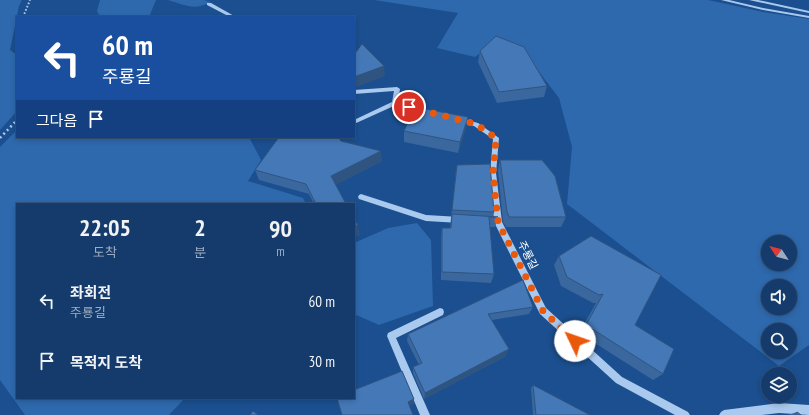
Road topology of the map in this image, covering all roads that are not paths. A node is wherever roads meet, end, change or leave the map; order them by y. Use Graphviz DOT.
graph roads {
  1 [pos="723,0"];
  2 [pos="751,0"];
  3 [pos="209,4"];
  4 [pos="809,12"];
  5 [pos="232,16"];
  6 [pos="809,16"];
  7 [pos="355,92"];
  8 [pos="395,103"];
  9 [pos="432,113"];
  10 [pos="454,118"];
  11 [pos="355,122"];
  12 [pos="361,197"];
  13 [pos="466,220"];
  14 [pos="440,312"];
  15 [pos="809,410"];
  16 [pos="425,415"];
  17 [pos="685,415"];
  18 [pos="724,415"];
  1 -- 6 [label="street"];
  2 -- 4 [label="street"];
  3 -- 5 [label="street"];
  7 -- 8 [label="street"];
  8 -- 9 [label="street"];
  8 -- 11 [label="street"];
  10 -- 17 [label="street, 주룡길"];
  12 -- 13 [label="street"];
  14 -- 16 [label="street"];
  15 -- 18 [label="street"];
}
